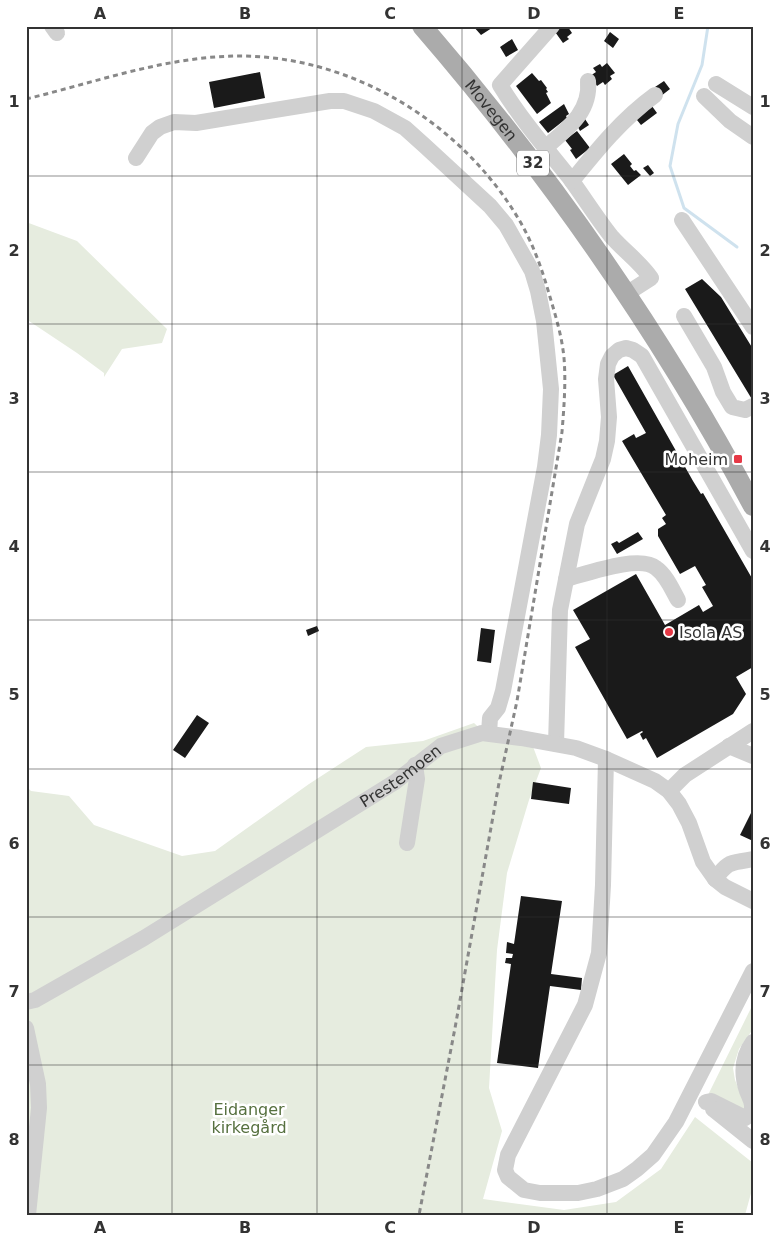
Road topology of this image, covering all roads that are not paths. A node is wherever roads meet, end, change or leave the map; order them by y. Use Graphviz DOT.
graph roads {
  1 [pos="422,26"];
  2 [pos="552,26"];
  3 [pos="588,81"];
  4 [pos="716,84"];
  5 [pos="655,95"];
  6 [pos="704,96"];
  7 [pos="753,107"];
  8 [pos="753,137"];
  9 [pos="546,147"];
  10 [pos="136,158"];
  11 [pos="572,181"];
  12 [pos="682,220"];
  13 [pos="626,294"];
  14 [pos="684,316"];
  15 [pos="753,327"];
  16 [pos="753,406"];
  17 [pos="753,506"];
  18 [pos="753,552"];
  19 [pos="566,580"];
  20 [pos="678,600"];
  21 [pos="753,731"];
  22 [pos="489,734"];
  23 [pos="556,744"];
  24 [pos="729,746"];
  25 [pos="753,756"];
  26 [pos="606,759"];
  27 [pos="415,765"];
  28 [pos="669,791"];
  29 [pos="407,843"];
  30 [pos="753,859"];
  31 [pos="715,879"];
  32 [pos="753,901"];
  33 [pos="753,971"];
  34 [pos="26,1002"];
  35 [pos="26,1028"];
  36 [pos="753,1042"];
  37 [pos="691,1094"];
  38 [pos="706,1102"];
  39 [pos="753,1141"];
  40 [pos="28,1215"];
  1 -- 13 [label="main road, Movegen / 32"];
  2 -- 9 [label="street, Movegen"];
  3 -- 9 [label="street"];
  4 -- 7 [label="street"];
  5 -- 11 [label="street"];
  6 -- 8 [label="street"];
  9 -- 11 [label="street, Movegen"];
  10 -- 22 [label="street"];
  11 -- 13 [label="street, Movegen"];
  12 -- 15 [label="street"];
  13 -- 17 [label="main road, Movegen / 32"];
  14 -- 16 [label="street"];
  18 -- 19 [label="street"];
  19 -- 20 [label="street"];
  19 -- 23 [label="street"];
  21 -- 24 [label="street"];
  22 -- 23 [label="street, Prestemoen"];
  22 -- 27 [label="street, Prestemoen"];
  23 -- 26 [label="street, Prestemoen"];
  24 -- 25 [label="street"];
  24 -- 28 [label="street"];
  26 -- 28 [label="street, Prestemoen"];
  26 -- 37 [label="street"];
  27 -- 29 [label="street"];
  27 -- 34 [label="street, Prestemoen"];
  28 -- 31 [label="street, Prestemoen"];
  30 -- 31 [label="street"];
  31 -- 32 [label="street, Prestemoen"];
  33 -- 37 [label="street"];
  35 -- 40 [label="street"];
  36 -- 38 [label="street"];
  37 -- 38 [label="street"];
  38 -- 39 [label="street"];
}
